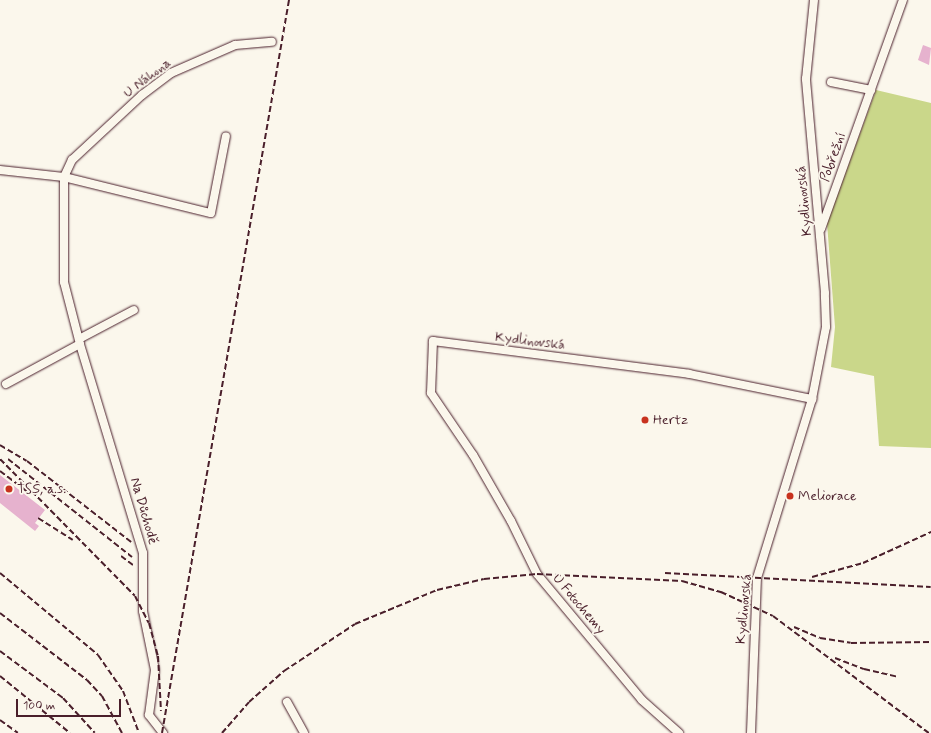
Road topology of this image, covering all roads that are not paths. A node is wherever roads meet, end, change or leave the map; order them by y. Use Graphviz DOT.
graph roads {
  1 [pos="814,0"];
  2 [pos="903,0"];
  3 [pos="272,42"];
  4 [pos="831,82"];
  5 [pos="871,90"];
  6 [pos="226,136"];
  7 [pos="0,170"];
  8 [pos="64,177"];
  9 [pos="820,232"];
  10 [pos="134,310"];
  11 [pos="79,342"];
  12 [pos="433,342"];
  13 [pos="6,384"];
  14 [pos="812,400"];
  15 [pos="286,702"];
  16 [pos="163,733"];
  17 [pos="304,733"];
  18 [pos="679,733"];
  19 [pos="751,733"];
  1 -- 9 [label="street, Kydlinovská"];
  2 -- 5 [label="street, Pobřežní"];
  3 -- 8 [label="street, U Náhona"];
  4 -- 5 [label="street"];
  5 -- 9 [label="street, Pobřežní"];
  6 -- 8 [label="street"];
  7 -- 8 [label="street"];
  8 -- 11 [label="street, Na Důchodě"];
  9 -- 14 [label="street, Kydlinovská"];
  10 -- 11 [label="street"];
  11 -- 13 [label="street"];
  11 -- 16 [label="street, Na Důchodě"];
  12 -- 14 [label="street, Kydlinovská"];
  12 -- 18 [label="street, U Fotochemy"];
  14 -- 19 [label="street, Kydlinovská"];
  15 -- 17 [label="street"];
}
